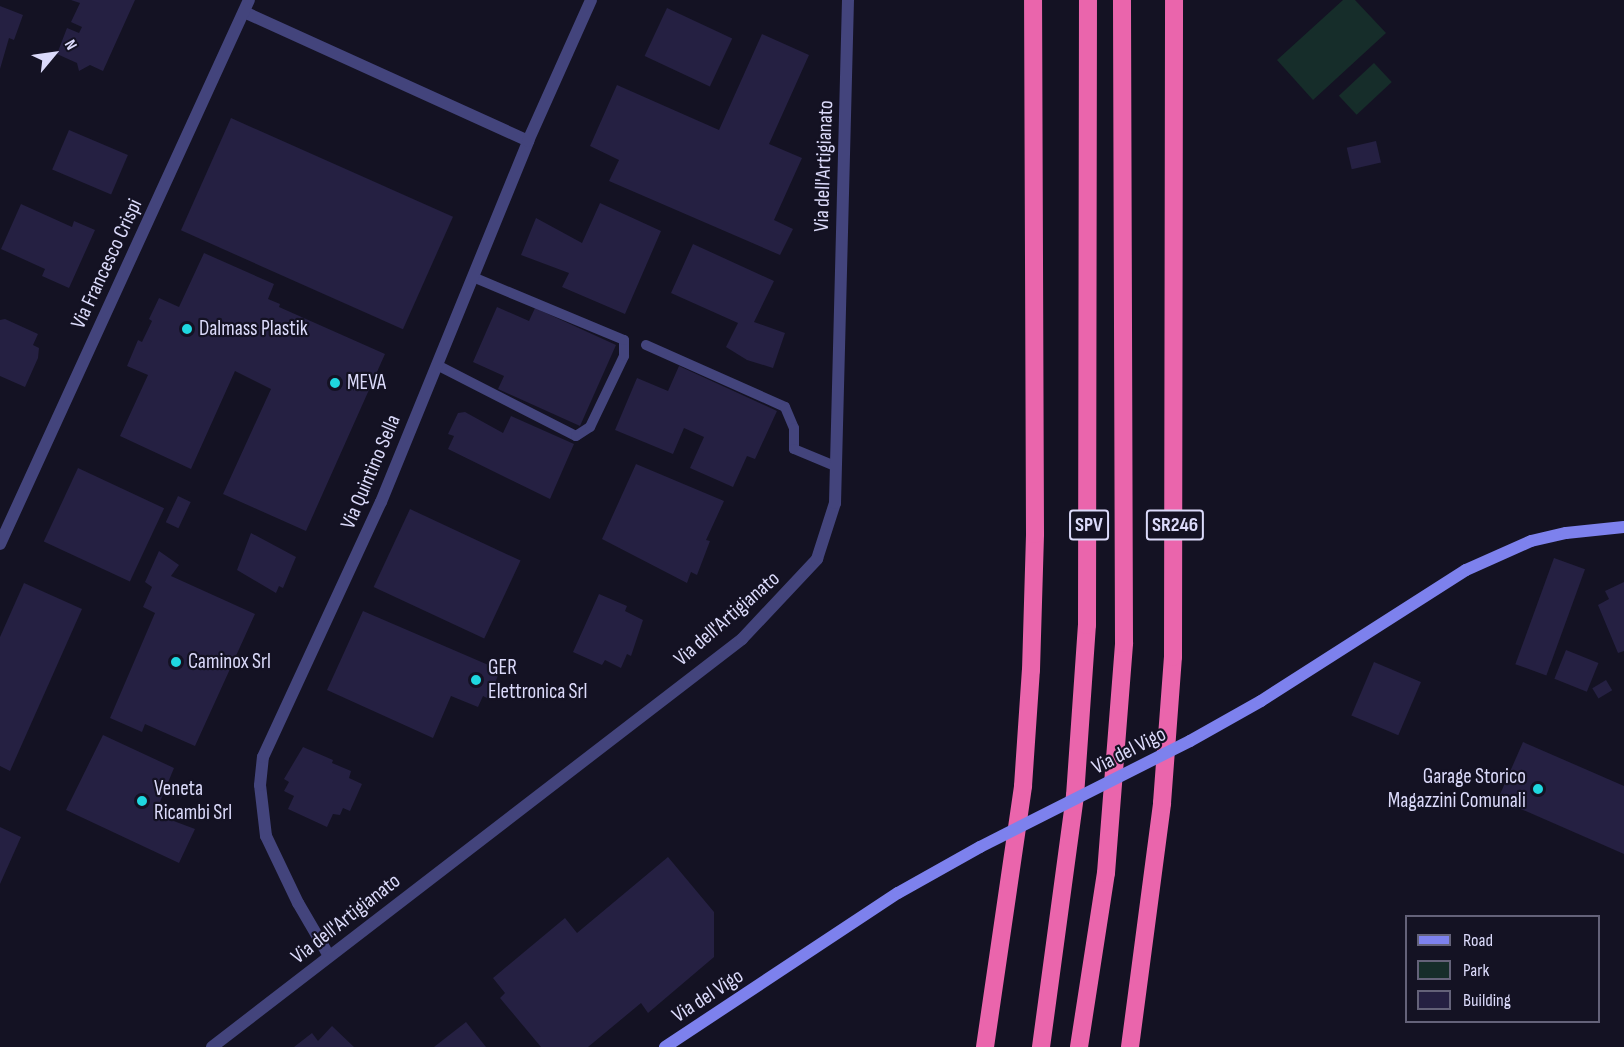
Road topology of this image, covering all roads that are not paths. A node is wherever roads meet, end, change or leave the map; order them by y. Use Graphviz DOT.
graph roads {
  1 [pos="591,0"];
  2 [pos="834,0"];
  3 [pos="1033,0"];
  4 [pos="1088,0"];
  5 [pos="1122,0"];
  6 [pos="1174,0"];
  7 [pos="848,2"];
  8 [pos="247,6"];
  9 [pos="528,141"];
  10 [pos="472,277"];
  11 [pos="646,345"];
  12 [pos="437,365"];
  13 [pos="835,466"];
  14 [pos="1624,528"];
  15 [pos="0,544"];
  16 [pos="330,956"];
  17 [pos="212,1047"];
  18 [pos="665,1047"];
  19 [pos="985,1047"];
  20 [pos="1041,1047"];
  21 [pos="1079,1047"];
  22 [pos="1130,1047"];
  1 -- 9 [label="street, Via Quintino Sella"];
  2 -- 7 [label="street"];
  3 -- 19 [label="highway"];
  4 -- 20 [label="highway, SPV"];
  5 -- 21 [label="highway, SPV"];
  6 -- 22 [label="highway, SR246"];
  7 -- 13 [label="street, Via dell'Artigianato"];
  8 -- 9 [label="street"];
  8 -- 15 [label="street, Via Francesco Crispi"];
  9 -- 10 [label="street, Via Quintino Sella"];
  10 -- 12 [label="street, Via Quintino Sella"];
  10 -- 12 [label="lane"];
  11 -- 13 [label="lane"];
  12 -- 16 [label="street, Via Quintino Sella"];
  13 -- 16 [label="street, Via dell'Artigianato"];
  14 -- 18 [label="street, Via del Vigo, bridge"];
  16 -- 17 [label="street, Via dell'Artigianato"];
}
